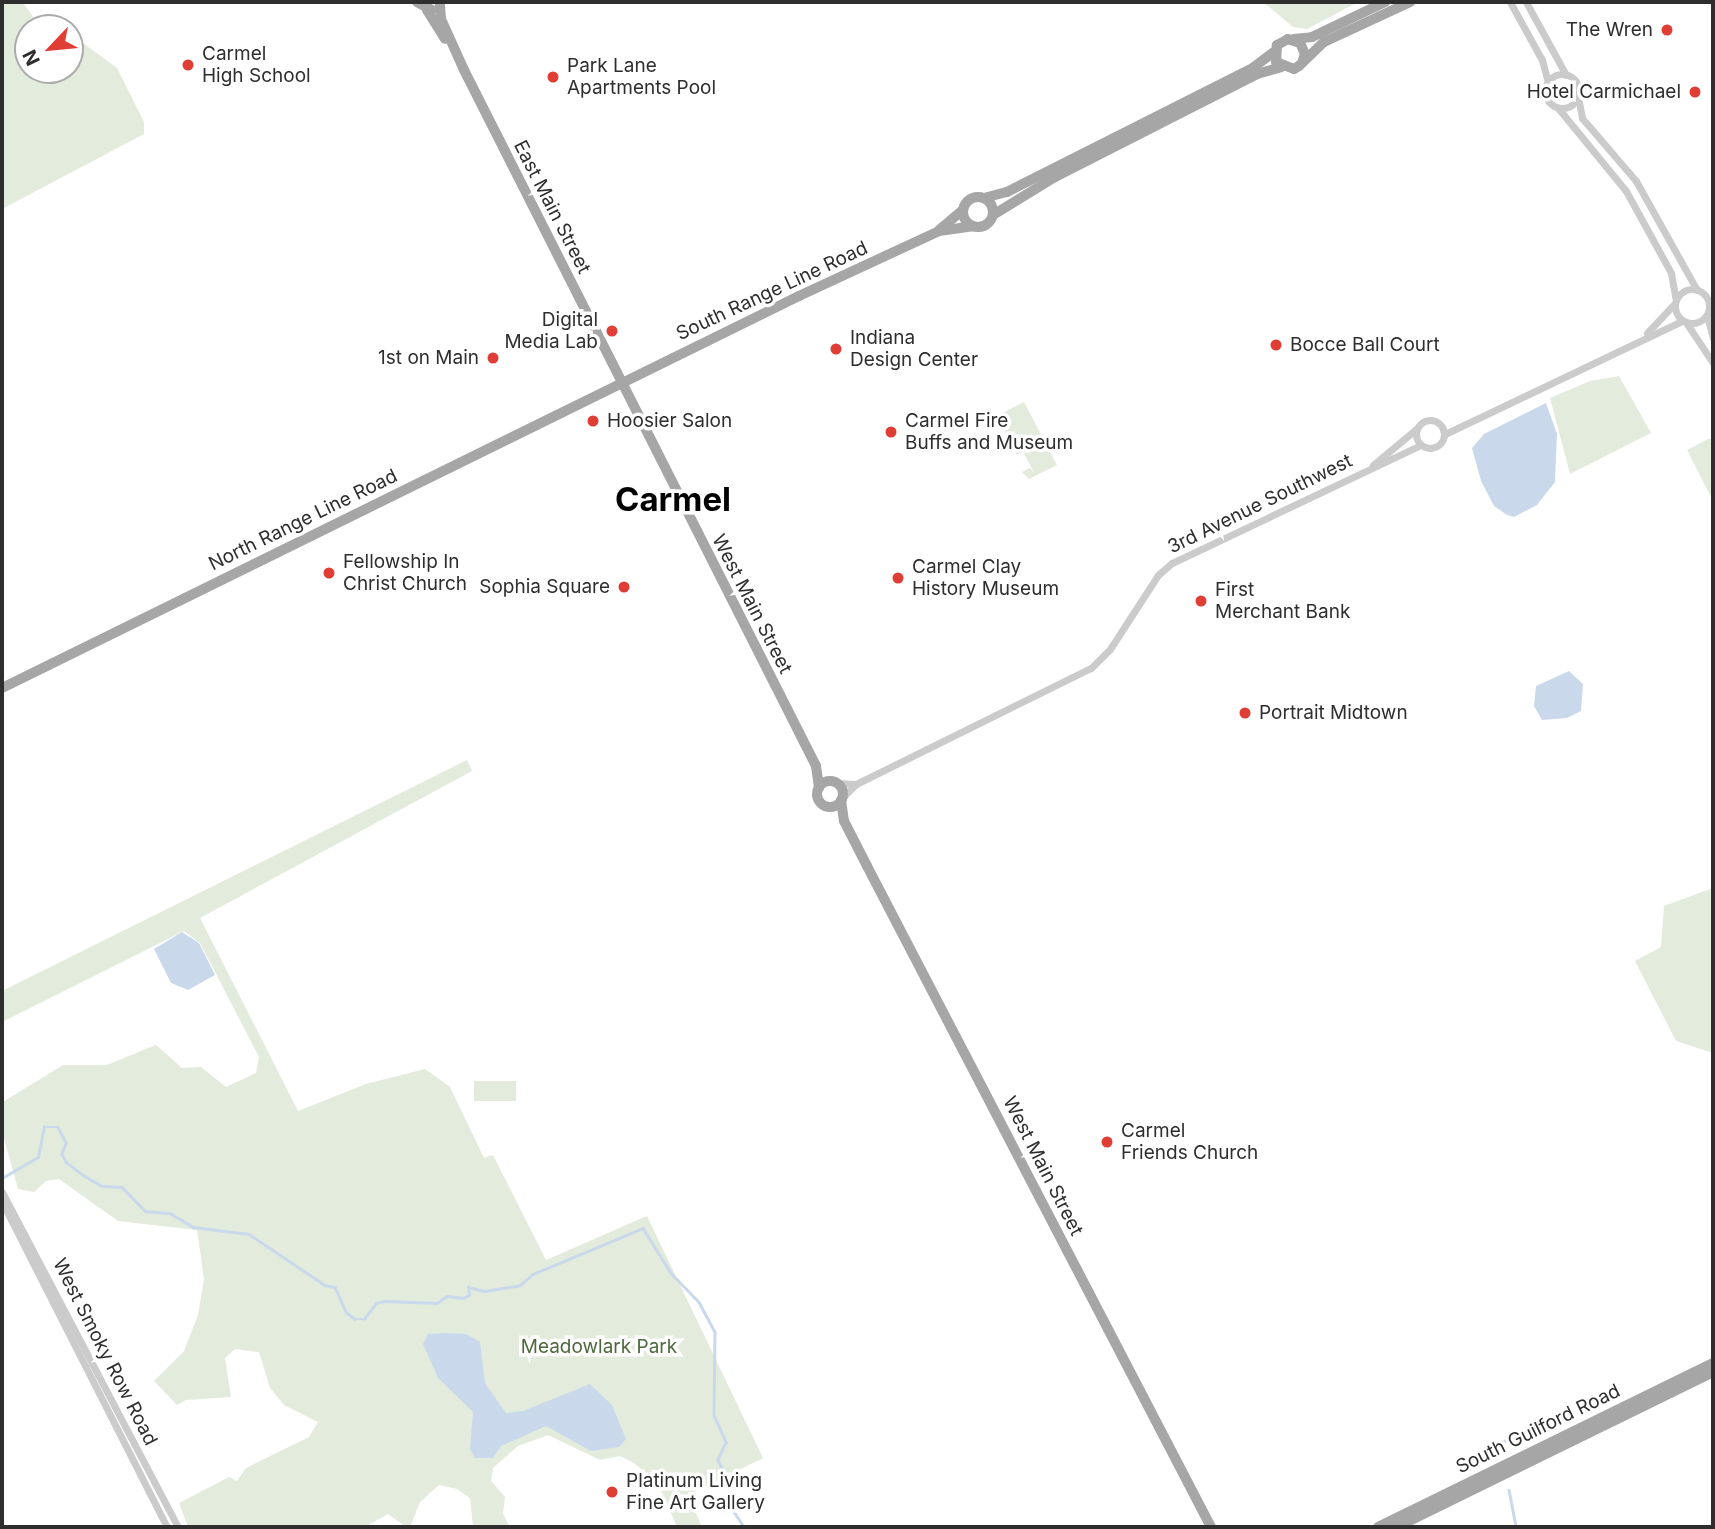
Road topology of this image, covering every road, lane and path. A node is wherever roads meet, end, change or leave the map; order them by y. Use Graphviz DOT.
graph roads {
  1 [pos="417,2"];
  2 [pos="1385,2"];
  3 [pos="1410,2"];
  4 [pos="1510,2"];
  5 [pos="1526,2"];
  6 [pos="442,4"];
  7 [pos="427,10"];
  8 [pos="1294,39"];
  9 [pos="453,47"];
  10 [pos="1275,51"];
  11 [pos="1301,63"];
  12 [pos="1281,67"];
  13 [pos="1566,75"];
  14 [pos="1548,82"];
  15 [pos="1578,97"];
  16 [pos="1558,108"];
  17 [pos="984,198"];
  18 [pos="963,210"];
  19 [pos="993,215"];
  20 [pos="973,226"];
  21 [pos="939,231"];
  22 [pos="1713,289"];
  23 [pos="1699,291"];
  24 [pos="1675,301"];
  25 [pos="1710,311"];
  26 [pos="1684,322"];
  27 [pos="1647,334"];
  28 [pos="1713,338"];
  29 [pos="1713,363"];
  30 [pos="620,383"];
  31 [pos="1468,423"];
  32 [pos="1441,425"];
  33 [pos="1416,429"];
  34 [pos="1445,434"];
  35 [pos="1420,445"];
  36 [pos="1367,469"];
  37 [pos="2,688"];
  38 [pos="816,766"];
  39 [pos="834,782"];
  40 [pos="856,784"];
  41 [pos="819,788"];
  42 [pos="842,798"];
  43 [pos="826,806"];
  44 [pos="844,821"];
  45 [pos="2,1196"];
  46 [pos="1713,1363"];
  47 [pos="1713,1372"];
  48 [pos="167,1527"];
  49 [pos="178,1527"];
  50 [pos="1211,1527"];
  51 [pos="1378,1527"];
  52 [pos="1397,1527"];
  1 -- 7 [label="main road, East Main Street"];
  2 -- 8 [label="main road"];
  3 -- 11 [label="main road"];
  4 -- 14 [label="street"];
  5 -- 13 [label="street"];
  6 -- 7 [label="main road"];
  6 -- 9 [label="main road, East Main Street"];
  7 -- 9 [label="main road, East Main Street"];
  8 -- 10 [label="main road"];
  8 -- 11 [label="main road"];
  9 -- 30 [label="main road, East Main Street"];
  10 -- 12 [label="main road"];
  10 -- 17 [label="main road"];
  11 -- 12 [label="main road"];
  12 -- 19 [label="main road"];
  13 -- 14 [label="street"];
  13 -- 15 [label="street"];
  14 -- 16 [label="street"];
  15 -- 16 [label="street"];
  15 -- 23 [label="street"];
  16 -- 24 [label="street"];
  17 -- 18 [label="main road"];
  17 -- 19 [label="main road"];
  18 -- 20 [label="main road"];
  18 -- 21 [label="main road, South Range Line Road"];
  19 -- 20 [label="main road"];
  20 -- 21 [label="main road, South Range Line Road"];
  21 -- 30 [label="main road, South Range Line Road"];
  22 -- 23 [label="street"];
  23 -- 24 [label="street"];
  23 -- 25 [label="street"];
  24 -- 26 [label="street"];
  24 -- 27 [label="street"];
  25 -- 26 [label="street"];
  25 -- 28 [label="street"];
  26 -- 27 [label="street"];
  26 -- 29 [label="street"];
  27 -- 31 [label="street"];
  30 -- 37 [label="main road, North Range Line Road"];
  30 -- 38 [label="main road, West Main Street"];
  31 -- 32 [label="street"];
  31 -- 34 [label="street"];
  32 -- 33 [label="street"];
  32 -- 34 [label="street"];
  33 -- 35 [label="street"];
  33 -- 36 [label="street, 3rd Avenue Southwest"];
  34 -- 35 [label="street"];
  35 -- 36 [label="street, 3rd Avenue Southwest"];
  36 -- 40 [label="street, 3rd Avenue Southwest"];
  38 -- 39 [label="main road, West Main Street"];
  38 -- 41 [label="main road, West Main Street"];
  39 -- 40 [label="street"];
  39 -- 41 [label="main road"];
  39 -- 42 [label="main road, West Main Street"];
  40 -- 42 [label="street"];
  41 -- 43 [label="main road, West Main Street"];
  42 -- 43 [label="main road"];
  42 -- 44 [label="main road, West Main Street"];
  43 -- 44 [label="main road, West Main Street"];
  44 -- 50 [label="main road, West Main Street"];
  45 -- 48 [label="street, West Smoky Row Road"];
  45 -- 49 [label="street, West Smoky Row Road"];
  46 -- 51 [label="main road, South Guilford Road"];
  47 -- 52 [label="main road, South Guilford Road"];
}
